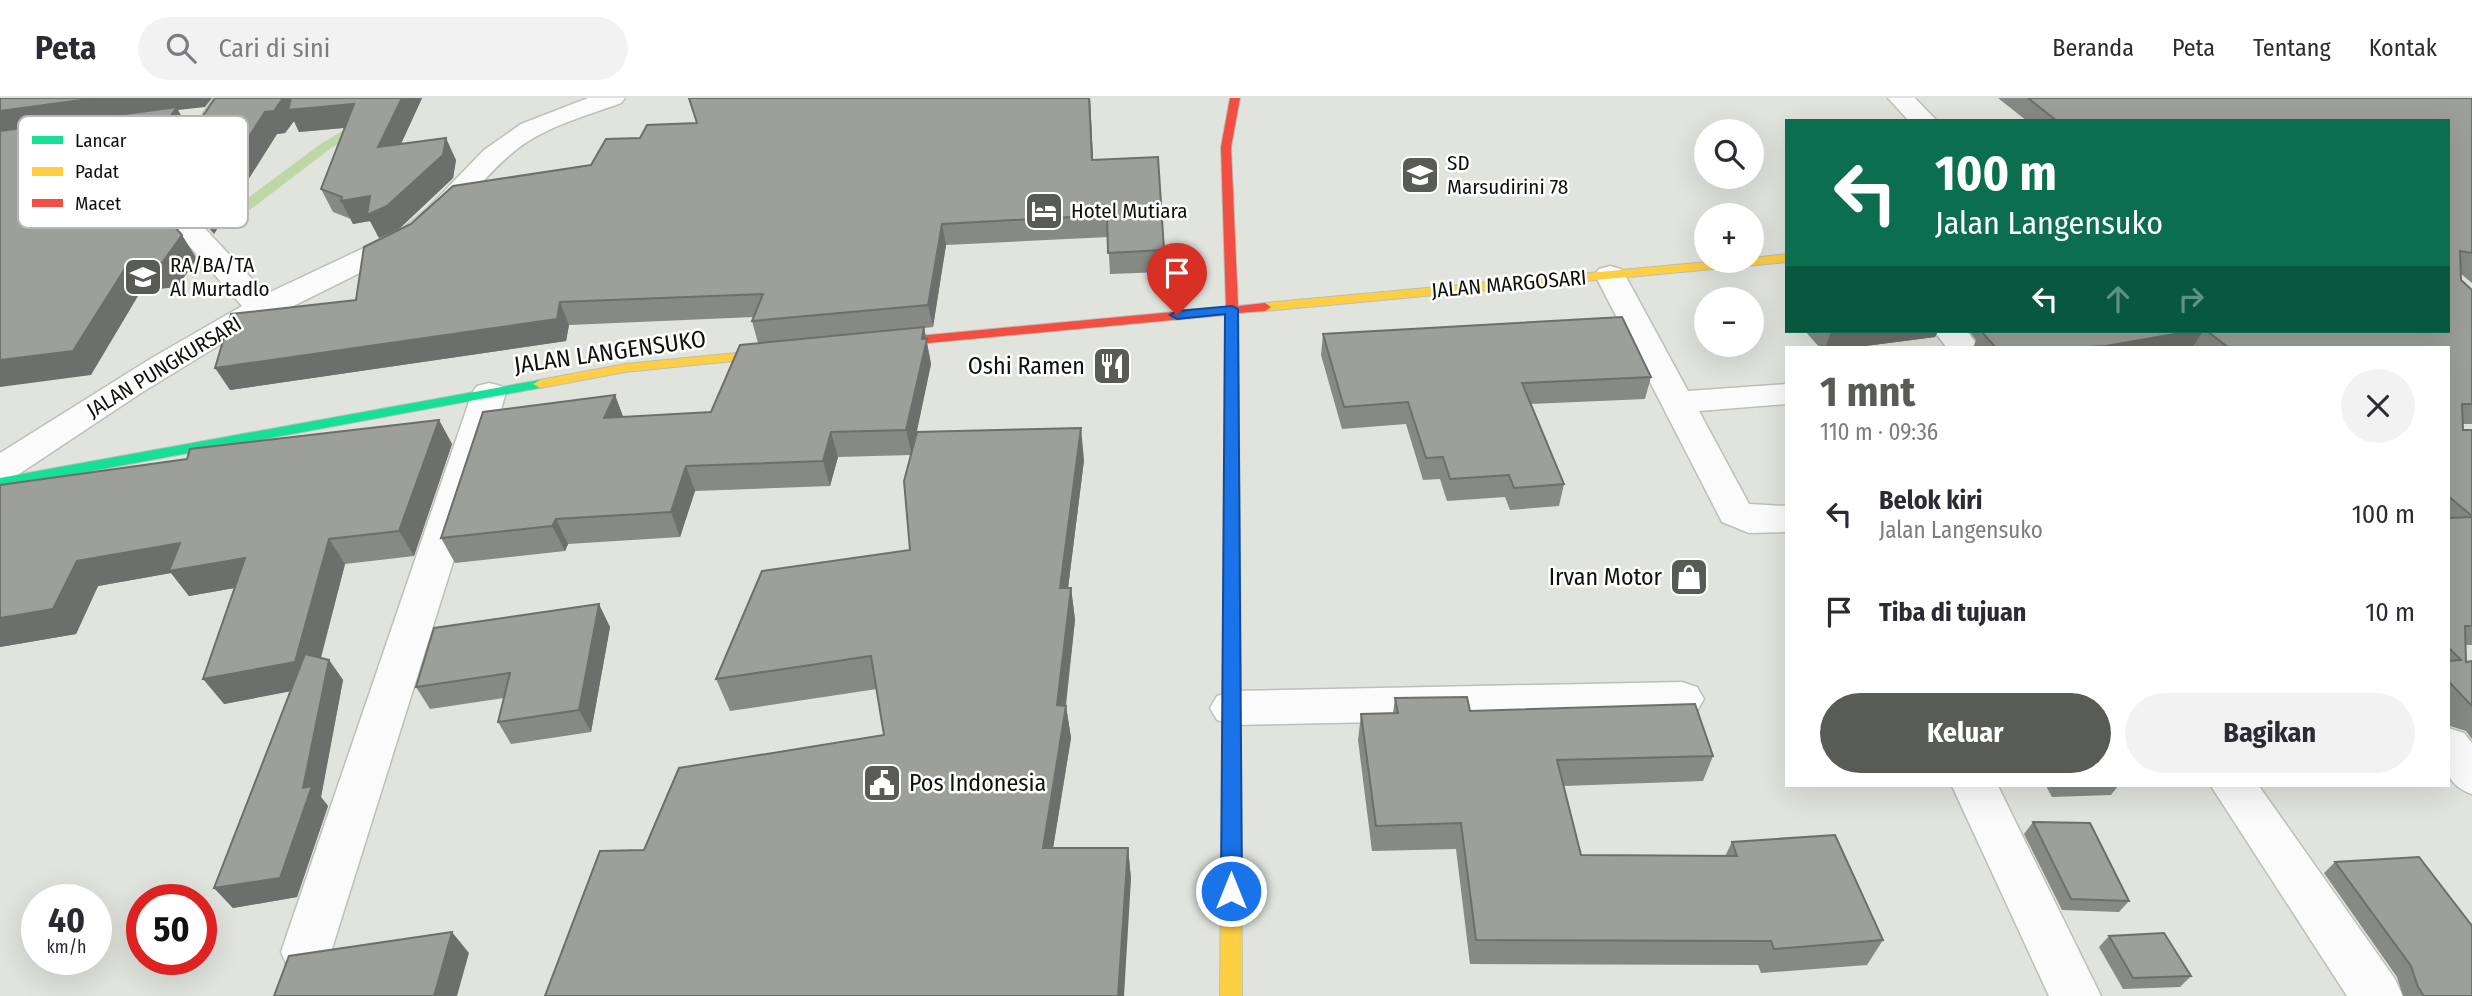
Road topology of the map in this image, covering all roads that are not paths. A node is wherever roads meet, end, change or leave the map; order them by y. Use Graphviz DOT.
graph roads {
  1 [pos="612,98"];
  2 [pos="1235,98"];
  3 [pos="1901,98"];
  4 [pos="221,106"];
  5 [pos="196,116"];
  6 [pos="1922,119"];
  7 [pos="190,228"];
  8 [pos="1785,258"];
  9 [pos="1610,275"];
  10 [pos="261,308"];
  11 [pos="1232,309"];
  12 [pos="859,346"];
  13 [pos="804,351"];
  14 [pos="489,393"];
  15 [pos="1785,394"];
  16 [pos="1678,402"];
  17 [pos="0,471"];
  18 [pos="0,483"];
  19 [pos="1785,519"];
  20 [pos="1682,699"];
  21 [pos="1232,708"];
  22 [pos="2450,748"];
  23 [pos="2472,775"];
  24 [pos="1975,787"];
  25 [pos="2235,787"];
  26 [pos="306,952"];
  27 [pos="1231,996"];
  28 [pos="2075,996"];
  29 [pos="2377,996"];
  1 -- 10 [label="street, JALAN PUNGKURSARI"];
  2 -- 11 [label="street"];
  3 -- 6 [label="street"];
  4 -- 5 [label="street"];
  7 -- 10 [label="street"];
  8 -- 9 [label="street, JALAN MARGOSARI"];
  9 -- 11 [label="street, JALAN MARGOSARI"];
  9 -- 16 [label="street"];
  10 -- 17 [label="street, JALAN PUNGKURSARI"];
  11 -- 12 [label="street"];
  11 -- 21 [label="street"];
  13 -- 14 [label="street, JALAN LANGENSUKO"];
  14 -- 18 [label="street, JALAN LANGENSUKO"];
  14 -- 26 [label="street"];
  15 -- 16 [label="street"];
  16 -- 19 [label="street"];
  20 -- 21 [label="street"];
  21 -- 27 [label="street"];
  22 -- 23 [label="street"];
  24 -- 28 [label="street"];
  25 -- 29 [label="street"];
}
